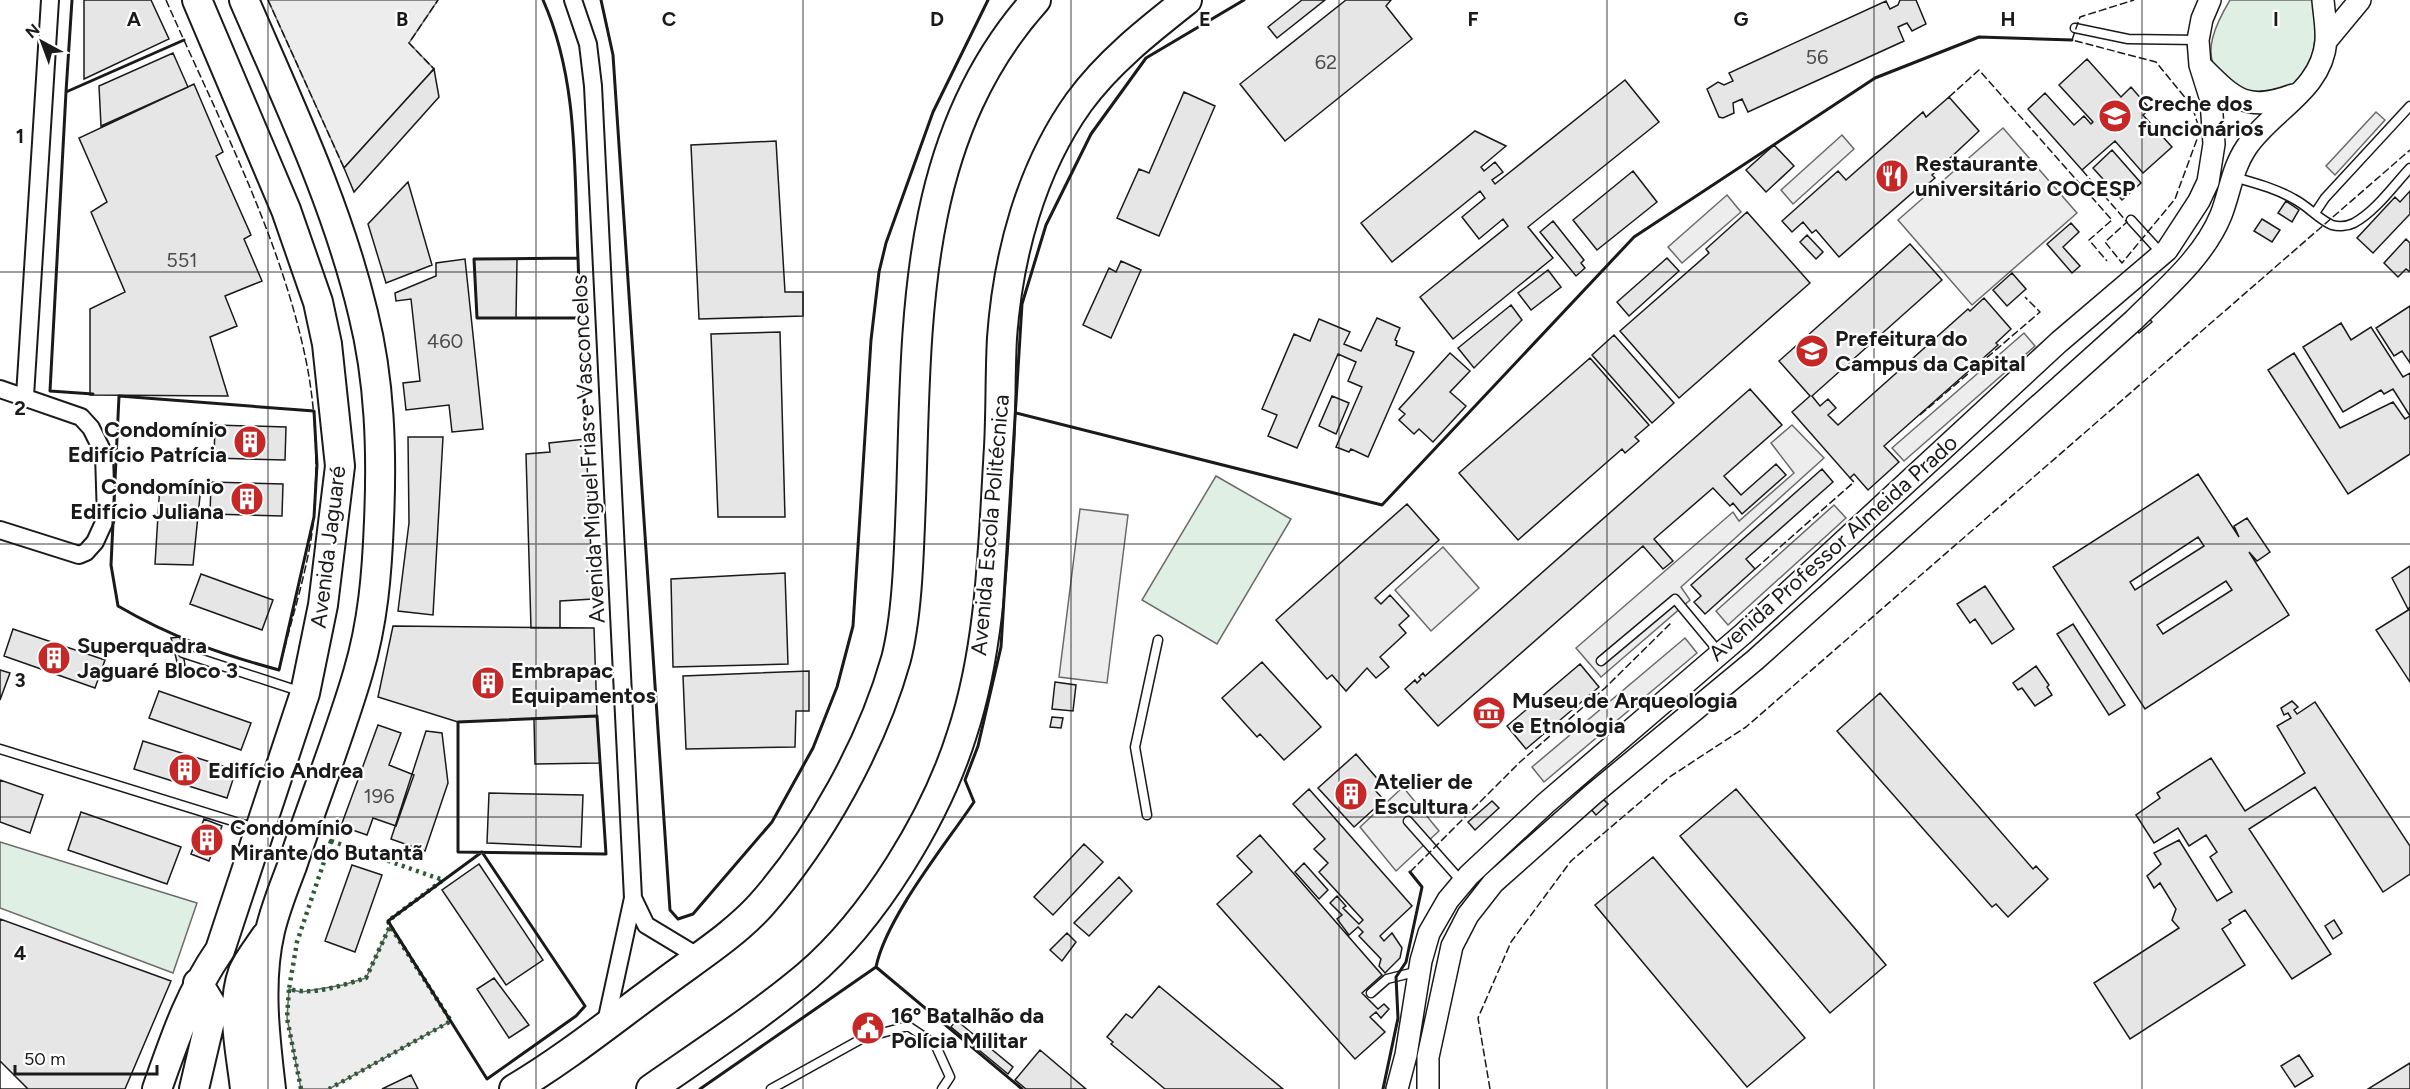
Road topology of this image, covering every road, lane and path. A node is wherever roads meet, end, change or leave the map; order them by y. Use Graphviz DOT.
graph roads {
  1 [pos="50,0"];
  2 [pos="196,0"];
  3 [pos="244,0"];
  4 [pos="573,0"];
  5 [pos="1036,0"];
  6 [pos="1187,0"];
  7 [pos="2210,0"];
  8 [pos="2323,0"];
  9 [pos="2360,0"];
  10 [pos="2075,28"];
  11 [pos="2198,40"];
  12 [pos="2326,41"];
  13 [pos="2200,65"];
  14 [pos="2302,92"];
  15 [pos="2410,106"];
  16 [pos="2410,168"];
  17 [pos="2232,176"];
  18 [pos="2315,213"];
  19 [pos="2131,220"];
  20 [pos="2162,254"];
  21 [pos="0,389"];
  22 [pos="25,396"];
  23 [pos="0,530"];
  24 [pos="1760,617"];
  25 [pos="1743,633"];
  26 [pos="1784,634"];
  27 [pos="1158,640"];
  28 [pos="1720,652"];
  29 [pos="183,653"];
  30 [pos="1755,660"];
  31 [pos="1601,661"];
  32 [pos="305,693"];
  33 [pos="0,749"];
  34 [pos="1147,815"];
  35 [pos="1408,821"];
  36 [pos="260,830"];
  37 [pos="1462,883"];
  38 [pos="633,898"];
  39 [pos="270,930"];
  40 [pos="699,957"];
  41 [pos="1419,970"];
  42 [pos="198,983"];
  43 [pos="1371,993"];
  44 [pos="604,1027"];
  45 [pos="157,1089"];
  46 [pos="194,1089"];
  47 [pos="245,1089"];
  48 [pos="271,1089"];
  49 [pos="514,1089"];
  50 [pos="651,1089"];
  51 [pos="771,1089"];
  52 [pos="942,1089"];
  53 [pos="1397,1089"];
  54 [pos="1428,1089"];
  1 -- 22 [label="street"];
  2 -- 32 [label="highway, Avenida Jaguaré"];
  3 -- 39 [label="highway, Avenida Jaguaré"];
  4 -- 38 [label="street, Avenida Miguel Frias e Vasconcelos"];
  5 -- 40 [label="highway"];
  6 -- 50 [label="highway, Avenida Escola Politécnica"];
  7 -- 11 [label="street, Avenida Professor Almeida Prado"];
  8 -- 12 [label="street"];
  9 -- 12 [label="street"];
  10 -- 11 [label="lane"];
  11 -- 13 [label="street, Avenida Professor Almeida Prado"];
  12 -- 14 [label="street, Avenida Professor Almeida Prado"];
  13 -- 14 [label="street"];
  13 -- 20 [label="street, Avenida Professor Almeida Prado"];
  14 -- 17 [label="street, Avenida Professor Almeida Prado"];
  15 -- 18 [label="lane"];
  16 -- 18 [label="lane"];
  17 -- 18 [label="lane"];
  17 -- 26 [label="street, Avenida Professor Almeida Prado"];
  19 -- 20 [label="lane"];
  20 -- 24 [label="street, Avenida Professor Almeida Prado"];
  21 -- 22 [label="street"];
  22 -- 23 [label="street"];
  24 -- 25 [label="street, Avenida Professor Almeida Prado"];
  24 -- 26 [label="street"];
  25 -- 28 [label="street, Avenida Professor Almeida Prado"];
  25 -- 30 [label="street"];
  26 -- 30 [label="street, Avenida Professor Almeida Prado"];
  27 -- 34 [label="lane"];
  28 -- 31 [label="lane"];
  28 -- 37 [label="street, Avenida Professor Almeida Prado"];
  29 -- 32 [label="lane"];
  30 -- 54 [label="street, Avenida Professor Almeida Prado"];
  32 -- 36 [label="highway, Avenida Jaguaré"];
  33 -- 36 [label="lane"];
  35 -- 37 [label="lane"];
  36 -- 42 [label="highway, Avenida Jaguaré"];
  37 -- 41 [label="street, Avenida Professor Almeida Prado"];
  38 -- 40 [label="street, Avenida Miguel Frias e Vasconcelos"];
  38 -- 44 [label="street, Avenida Miguel Frias e Vasconcelos"];
  39 -- 47 [label="highway"];
  39 -- 48 [label="highway, Avenida Jaguaré"];
  40 -- 44 [label="highway"];
  41 -- 43 [label="lane"];
  41 -- 53 [label="street, Avenida Professor Almeida Prado"];
  42 -- 45 [label="highway, Avenida Jaguaré"];
  42 -- 46 [label="highway"];
  44 -- 49 [label="highway"];
  51 -- 52 [label="lane"];
}
